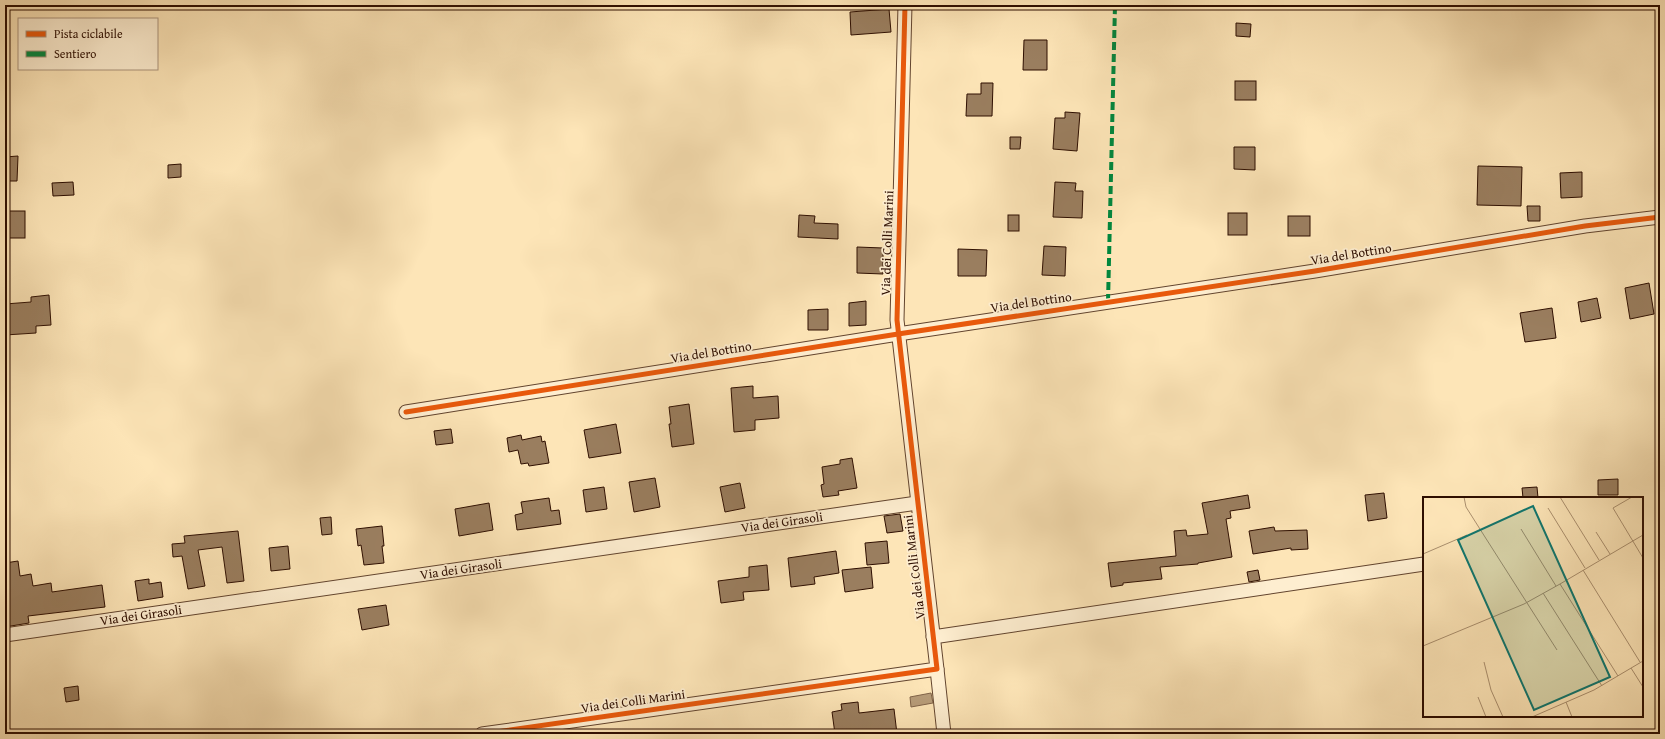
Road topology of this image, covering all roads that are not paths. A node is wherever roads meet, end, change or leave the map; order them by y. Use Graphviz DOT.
graph roads {
  1 [pos="905,5"];
  2 [pos="1660,218"];
  3 [pos="898,334"];
  4 [pos="406,412"];
  5 [pos="917,503"];
  6 [pos="1423,564"];
  7 [pos="5,635"];
  8 [pos="933,637"];
  9 [pos="937,669"];
  10 [pos="482,734"];
  11 [pos="944,734"];
  1 -- 3 [label="street, Via dei Colli Marini"];
  2 -- 3 [label="street, Via del Bottino"];
  3 -- 4 [label="street, Via del Bottino"];
  3 -- 5 [label="street, Via dei Colli Marini"];
  5 -- 7 [label="street, Via dei Girasoli"];
  5 -- 8 [label="street, Via dei Colli Marini"];
  6 -- 8 [label="street"];
  8 -- 9 [label="street, Via dei Colli Marini"];
  9 -- 10 [label="street, Via dei Colli Marini"];
  9 -- 11 [label="street"];
}
